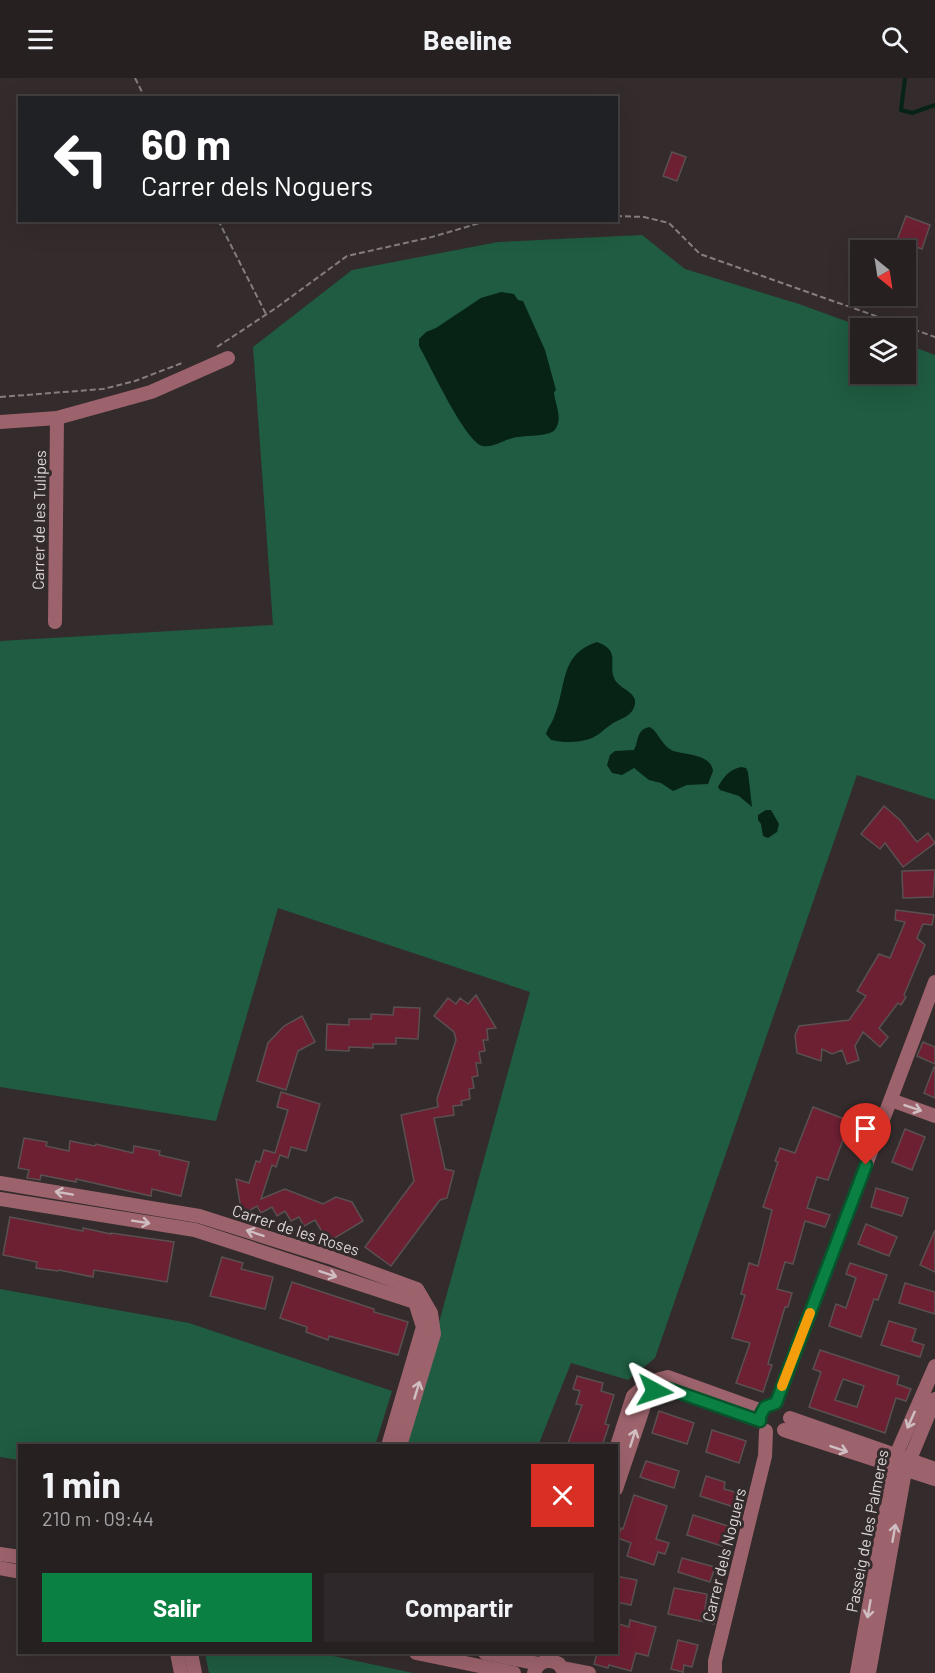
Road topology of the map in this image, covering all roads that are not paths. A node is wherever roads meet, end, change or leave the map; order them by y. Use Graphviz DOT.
graph roads {
  1 [pos="228,358"];
  2 [pos="57,418"];
  3 [pos="0,422"];
  4 [pos="55,621"];
  5 [pos="935,982"];
  6 [pos="891,1100"];
  7 [pos="935,1116"];
  8 [pos="0,1183"];
  9 [pos="0,1199"];
  10 [pos="935,1366"];
  11 [pos="652,1387"];
  12 [pos="935,1399"];
  13 [pos="776,1403"];
  14 [pos="773,1424"];
  15 [pos="389,1444"];
  16 [pos="401,1444"];
  17 [pos="618,1444"];
  18 [pos="901,1463"];
  19 [pos="935,1469"];
  20 [pos="935,1479"];
  21 [pos="618,1483"];
  22 [pos="0,1554"];
  23 [pos="18,1557"];
  24 [pos="0,1568"];
  25 [pos="18,1572"];
  26 [pos="177,1654"];
  27 [pos="191,1654"];
  28 [pos="421,1654"];
  29 [pos="492,1654"];
  30 [pos="553,1663"];
  31 [pos="713,1669"];
  32 [pos="181,1673"];
  33 [pos="195,1673"];
  34 [pos="514,1673"];
  35 [pos="589,1673"];
  36 [pos="857,1673"];
  37 [pos="869,1673"];
  1 -- 2 [label="street"];
  2 -- 3 [label="street"];
  2 -- 4 [label="street, Carrer de les Tulipes"];
  5 -- 6 [label="street"];
  6 -- 7 [label="street, one-way"];
  6 -- 13 [label="street"];
  16 -- 8 [label="street, Carrer de les Roses, one-way"];
  9 -- 15 [label="street, Carrer de les Roses, one-way"];
  10 -- 18 [label="street, Passeig de les Palmeres, one-way"];
  11 -- 14 [label="street"];
  11 -- 17 [label="street"];
  21 -- 11 [label="street, one-way"];
  12 -- 18 [label="street, Passeig de les Palmeres"];
  13 -- 14 [label="street"];
  13 -- 14 [label="street"];
  14 -- 18 [label="street"];
  14 -- 31 [label="street, Carrer dels Noguers"];
  18 -- 19 [label="street"];
  18 -- 20 [label="street"];
  18 -- 36 [label="street, Passeig de les Palmeres, one-way"];
  37 -- 18 [label="street, Passeig de les Palmeres, one-way"];
  22 -- 23 [label="street"];
  24 -- 25 [label="street"];
  26 -- 32 [label="street"];
  27 -- 33 [label="street"];
  28 -- 34 [label="street"];
  29 -- 30 [label="street"];
  30 -- 35 [label="street"];
}
